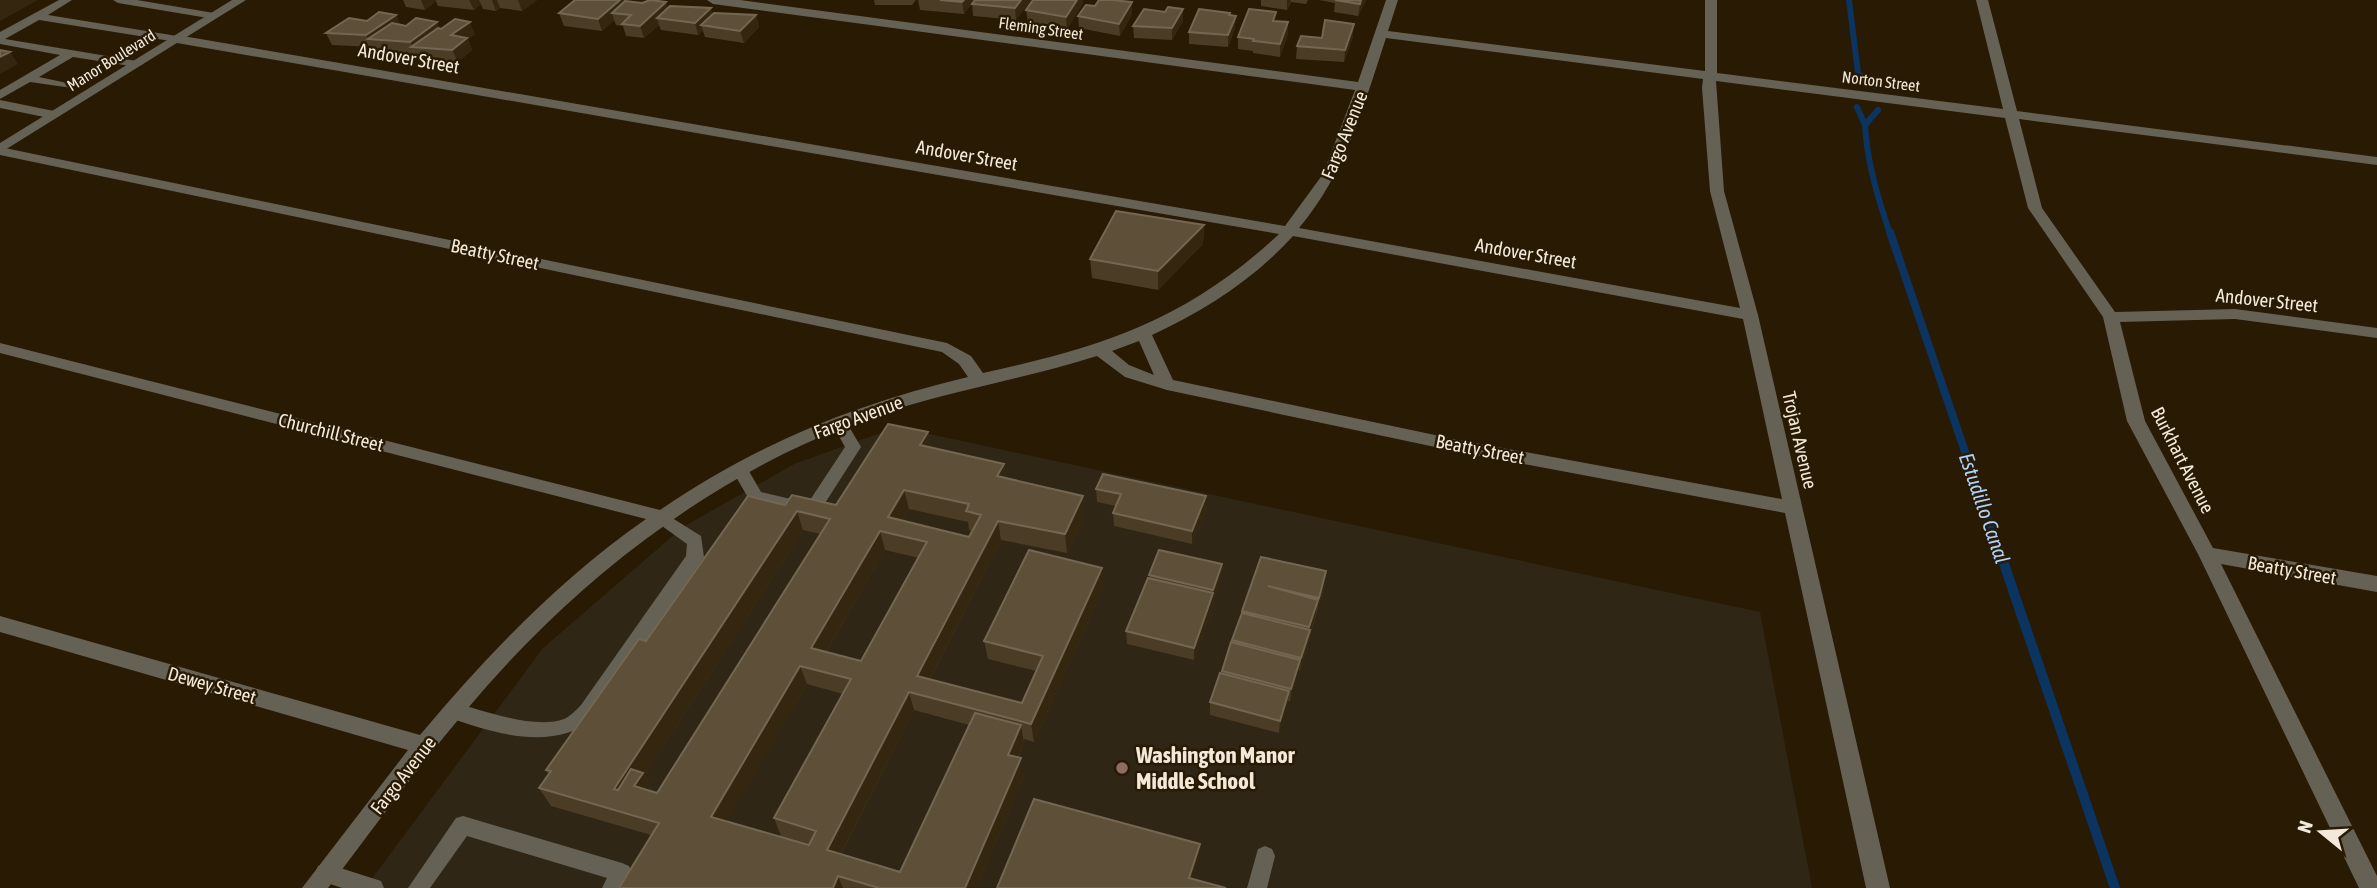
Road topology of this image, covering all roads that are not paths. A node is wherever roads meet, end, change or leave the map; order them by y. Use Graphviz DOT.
graph roads {
  1 [pos="67,0"];
  2 [pos="118,0"];
  3 [pos="240,0"];
  4 [pos="713,0"];
  5 [pos="1392,0"];
  6 [pos="1711,0"];
  7 [pos="1982,0"];
  8 [pos="37,16"];
  9 [pos="214,16"];
  10 [pos="1381,34"];
  11 [pos="0,39"];
  12 [pos="177,39"];
  13 [pos="71,53"];
  14 [pos="137,64"];
  15 [pos="1708,77"];
  16 [pos="27,79"];
  17 [pos="68,86"];
  18 [pos="1364,87"];
  19 [pos="0,95"];
  20 [pos="0,104"];
  21 [pos="54,114"];
  22 [pos="2010,115"];
  23 [pos="0,150"];
  24 [pos="2377,161"];
  25 [pos="1289,231"];
  26 [pos="1750,315"];
  27 [pos="2111,317"];
  28 [pos="1143,333"];
  29 [pos="2377,333"];
  30 [pos="0,348"];
  31 [pos="1101,350"];
  32 [pos="978,379"];
  33 [pos="1167,383"];
  34 [pos="839,422"];
  35 [pos="740,470"];
  36 [pos="1793,508"];
  37 [pos="661,517"];
  38 [pos="2207,554"];
  39 [pos="2377,584"];
  40 [pos="0,624"];
  41 [pos="454,711"];
  42 [pos="425,746"];
  43 [pos="1265,856"];
  44 [pos="2371,879"];
  45 [pos="319,881"];
  46 [pos="374,888"];
  47 [pos="418,888"];
  48 [pos="612,888"];
  49 [pos="1257,888"];
  50 [pos="1878,888"];
  1 -- 8 [label="lane"];
  2 -- 9 [label="lane"];
  3 -- 9 [label="street, Manor Boulevard"];
  4 -- 18 [label="street, Fleming Street"];
  5 -- 10 [label="street, Fargo Avenue"];
  6 -- 15 [label="street, Trojan Avenue"];
  7 -- 22 [label="street, Burkhart Avenue"];
  8 -- 11 [label="lane"];
  8 -- 12 [label="lane"];
  9 -- 12 [label="street, Manor Boulevard"];
  10 -- 15 [label="street, Norton Street"];
  10 -- 18 [label="street, Fargo Avenue"];
  11 -- 13 [label="lane"];
  12 -- 14 [label="street, Manor Boulevard"];
  12 -- 25 [label="street, Andover Street"];
  13 -- 14 [label="lane"];
  13 -- 16 [label="lane"];
  14 -- 21 [label="street, Manor Boulevard"];
  15 -- 22 [label="street, Norton Street"];
  15 -- 26 [label="street, Trojan Avenue"];
  16 -- 17 [label="lane"];
  16 -- 19 [label="lane"];
  18 -- 25 [label="street, Fargo Avenue"];
  20 -- 21 [label="street"];
  21 -- 23 [label="street, Manor Boulevard"];
  22 -- 24 [label="street, Norton Street"];
  22 -- 27 [label="street, Burkhart Avenue"];
  23 -- 32 [label="street, Beatty Street"];
  25 -- 26 [label="street, Andover Street"];
  25 -- 28 [label="street, Fargo Avenue"];
  26 -- 36 [label="street, Trojan Avenue"];
  27 -- 29 [label="street, Andover Street"];
  27 -- 38 [label="street, Burkhart Avenue"];
  28 -- 31 [label="street, Fargo Avenue"];
  28 -- 33 [label="street"];
  30 -- 37 [label="street, Churchill Street"];
  31 -- 32 [label="street, Fargo Avenue"];
  31 -- 33 [label="street, Beatty Street"];
  32 -- 34 [label="street, Fargo Avenue"];
  33 -- 36 [label="street, Beatty Street"];
  34 -- 35 [label="street, Fargo Avenue"];
  34 -- 35 [label="lane"];
  35 -- 37 [label="street, Fargo Avenue"];
  36 -- 50 [label="street, Trojan Avenue"];
  37 -- 41 [label="street, Fargo Avenue"];
  37 -- 41 [label="lane"];
  38 -- 39 [label="street, Beatty Street"];
  38 -- 44 [label="street, Burkhart Avenue"];
  40 -- 42 [label="street, Dewey Street"];
  41 -- 42 [label="street, Fargo Avenue"];
  42 -- 45 [label="street, Fargo Avenue"];
  43 -- 49 [label="lane"];
  45 -- 46 [label="lane"];
  47 -- 48 [label="lane"];
}
